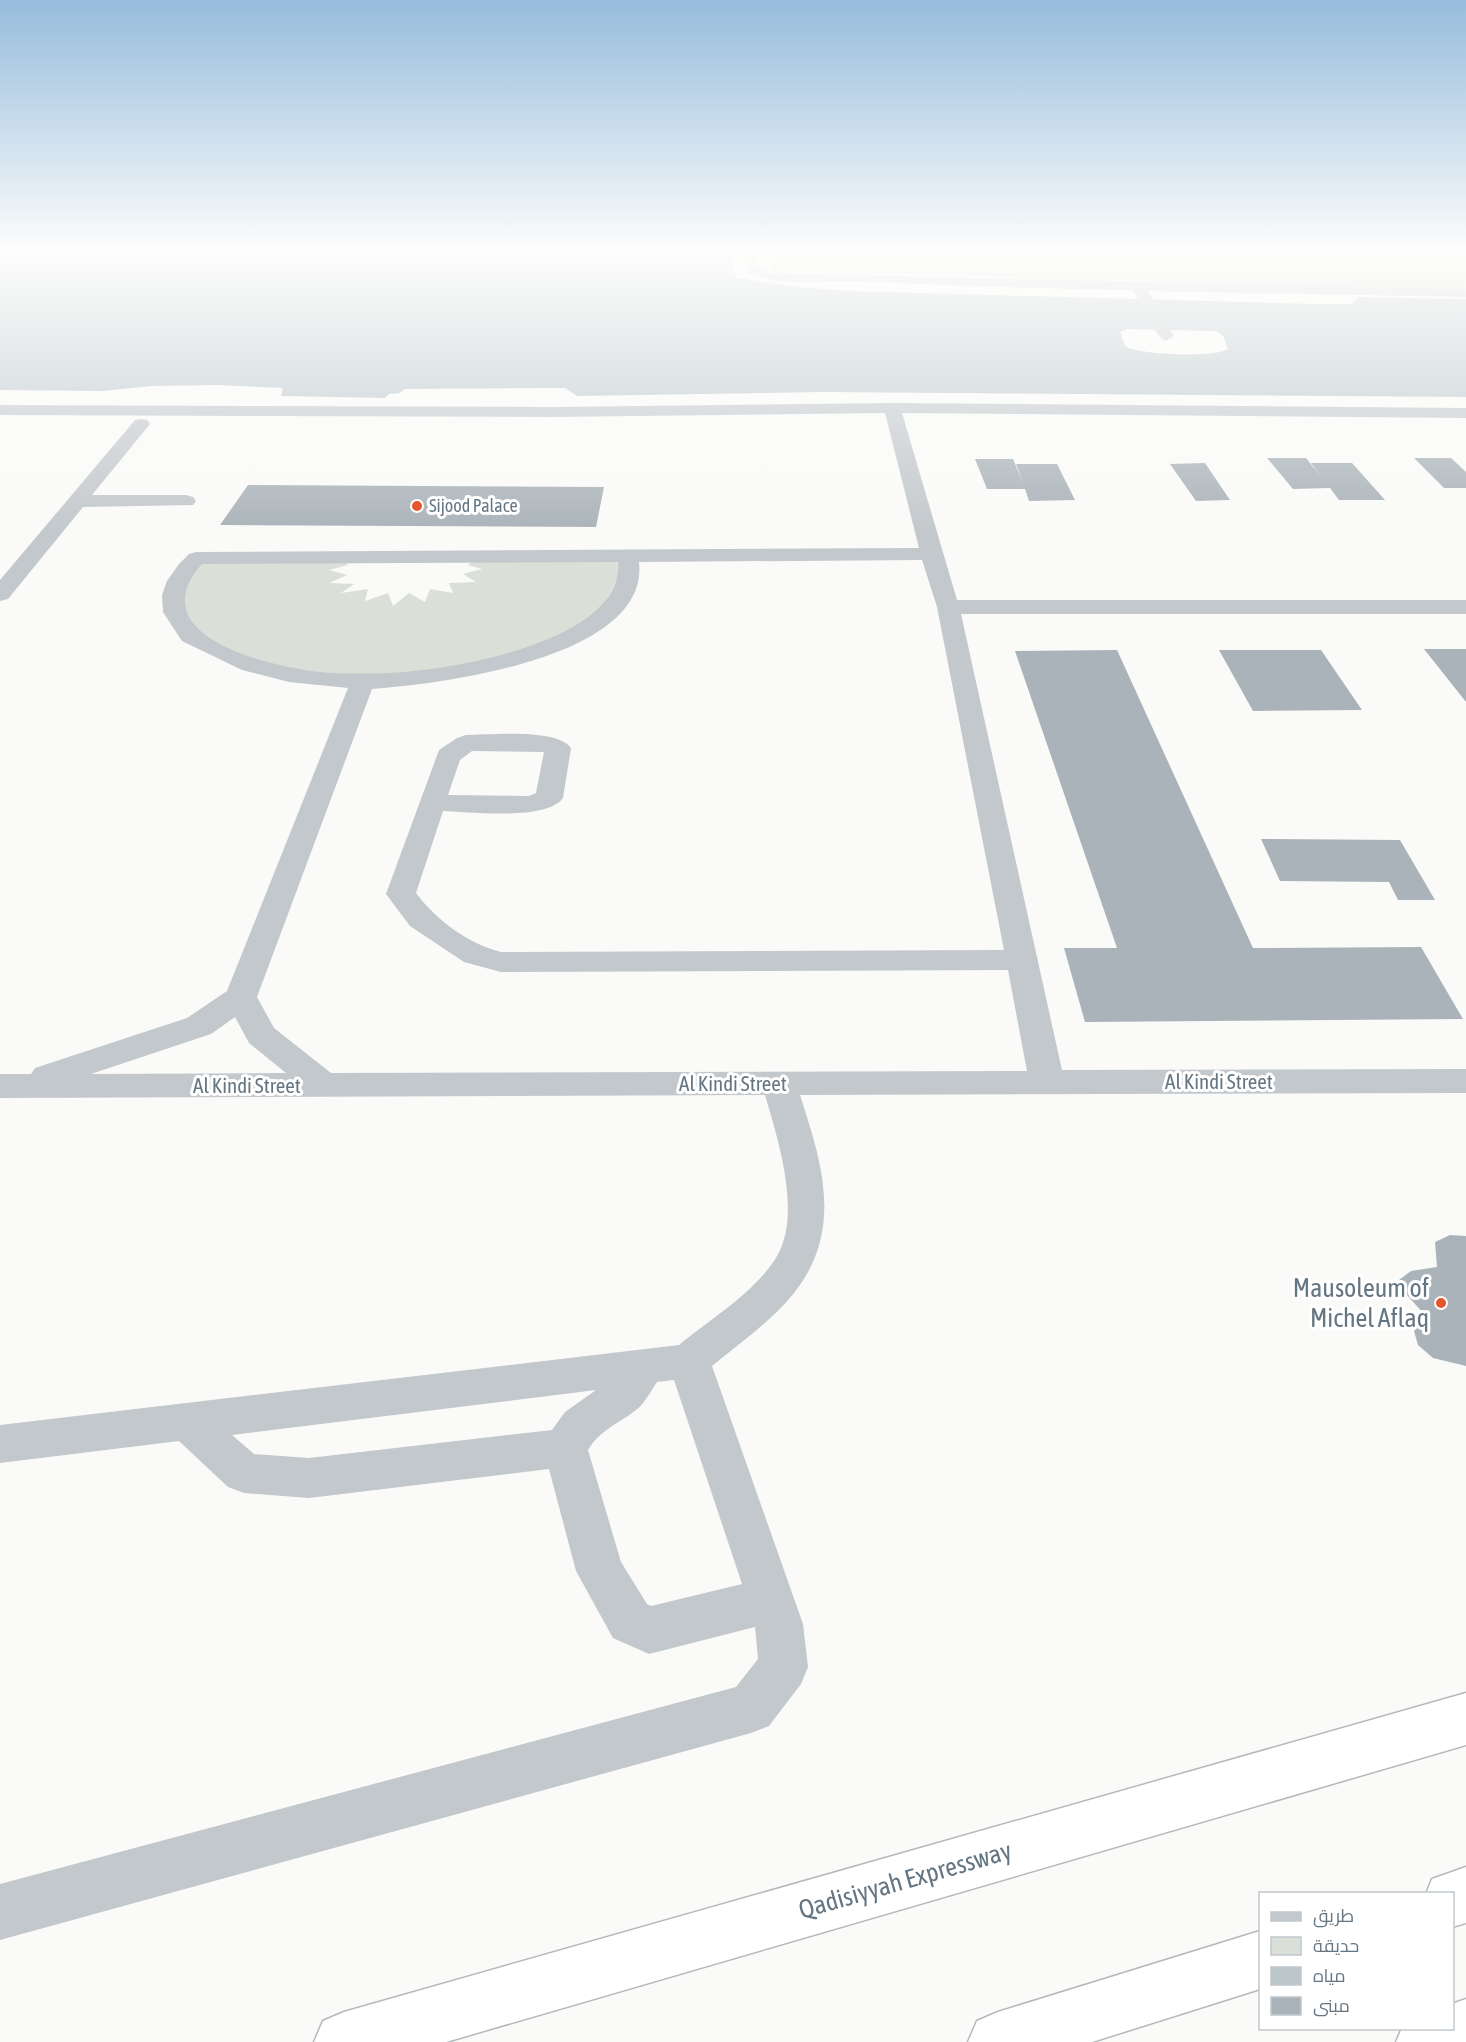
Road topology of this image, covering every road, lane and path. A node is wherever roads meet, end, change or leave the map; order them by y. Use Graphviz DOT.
graph roads {
  1 [pos="892,408"];
  2 [pos="0,410"];
  3 [pos="1466,413"];
  4 [pos="141,424"];
  5 [pos="77,501"];
  6 [pos="186,501"];
  7 [pos="931,554"];
  8 [pos="628,556"];
  9 [pos="0,594"];
  10 [pos="948,608"];
  11 [pos="1466,608"];
  12 [pos="363,680"];
  13 [pos="432,803"];
  14 [pos="1022,960"];
  15 [pos="241,997"];
  16 [pos="1466,1081"];
  17 [pos="1047,1083"];
  18 [pos="779,1084"];
  19 [pos="323,1085"];
  20 [pos="7,1086"];
  21 [pos="667,1364"];
  22 [pos="187,1421"];
  23 [pos="0,1444"];
  24 [pos="565,1448"];
  25 [pos="771,1600"];
  26 [pos="1466,1719"];
  27 [pos="0,1912"];
  28 [pos="1259,1959"];
  29 [pos="1466,2029"];
  30 [pos="1010,2038"];
  31 [pos="344,2042"];
  32 [pos="1426,2042"];
  1 -- 2 [label="street"];
  1 -- 3 [label="street"];
  1 -- 7 [label="street"];
  4 -- 5 [label="street"];
  5 -- 6 [label="street"];
  5 -- 9 [label="street"];
  7 -- 8 [label="street"];
  7 -- 10 [label="street"];
  8 -- 12 [label="street"];
  8 -- 12 [label="street"];
  10 -- 11 [label="street"];
  10 -- 14 [label="street"];
  12 -- 15 [label="street"];
  13 -- 14 [label="street"];
  14 -- 17 [label="street"];
  15 -- 19 [label="street"];
  15 -- 20 [label="street"];
  16 -- 17 [label="street, Al Kindi Street"];
  17 -- 18 [label="street, Al Kindi Street"];
  18 -- 19 [label="street, Al Kindi Street"];
  18 -- 21 [label="street"];
  19 -- 20 [label="street, Al Kindi Street"];
  21 -- 22 [label="street"];
  21 -- 24 [label="street"];
  21 -- 25 [label="street"];
  22 -- 23 [label="street"];
  22 -- 24 [label="street"];
  24 -- 25 [label="street"];
  25 -- 27 [label="street"];
  26 -- 31 [label="highway, Qadisiyyah Expressway"];
  28 -- 30 [label="highway"];
  29 -- 32 [label="highway"];
}
